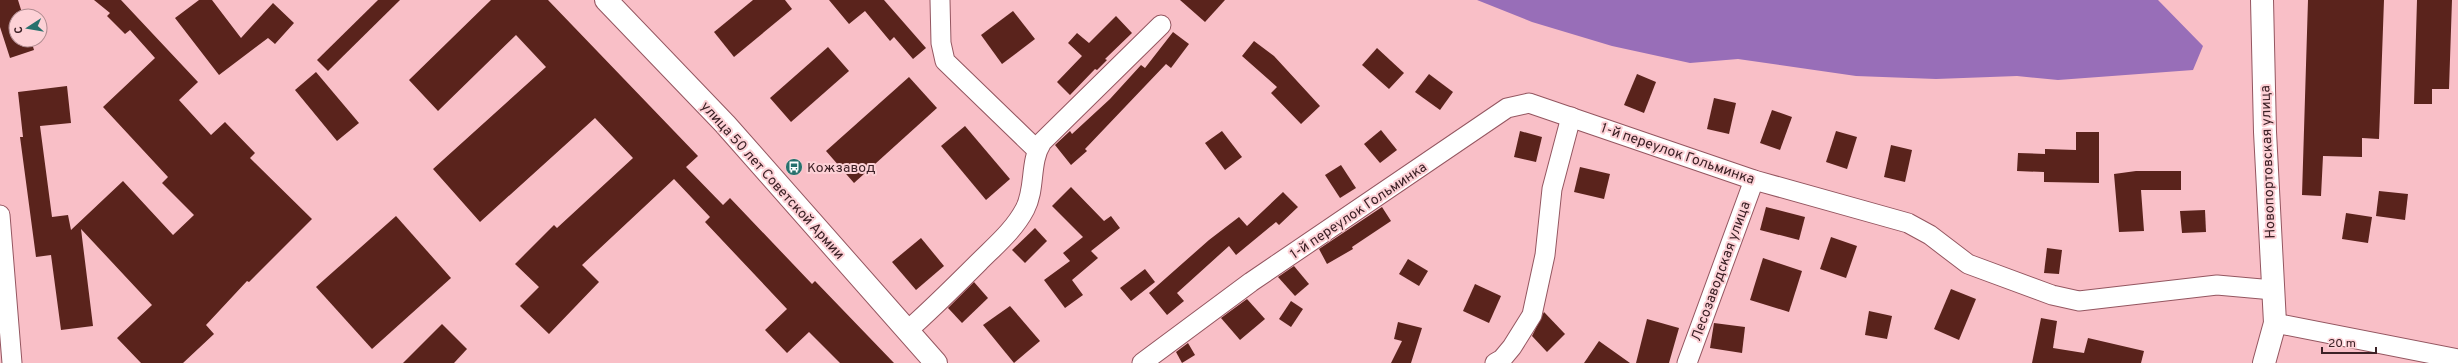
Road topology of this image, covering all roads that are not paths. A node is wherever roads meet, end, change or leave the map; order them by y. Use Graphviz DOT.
graph roads {
  1 [pos="606,0"];
  2 [pos="940,0"];
  3 [pos="2262,0"];
  4 [pos="1161,25"];
  5 [pos="1571,117"];
  6 [pos="1037,150"];
  7 [pos="1754,180"];
  8 [pos="0,216"];
  9 [pos="2273,290"];
  10 [pos="2275,323"];
  11 [pos="907,331"];
  12 [pos="2458,358"];
  13 [pos="12,363"];
  14 [pos="936,363"];
  15 [pos="1142,363"];
  16 [pos="1495,363"];
  17 [pos="1687,363"];
  18 [pos="2264,363"];
  1 -- 11 [label="main road, улица 50 лет Советской Армии"];
  2 -- 6 [label="street"];
  3 -- 9 [label="main road, Новопортовская улица"];
  4 -- 6 [label="street"];
  5 -- 7 [label="street, 1-й переулок Гольминка"];
  5 -- 15 [label="street, 1-й переулок Гольминка"];
  5 -- 16 [label="street"];
  6 -- 11 [label="street"];
  7 -- 9 [label="street, 1-й переулок Гольминка"];
  7 -- 17 [label="street, Лесозаводская улица"];
  8 -- 13 [label="street"];
  9 -- 10 [label="main road, Новопортовская улица"];
  10 -- 12 [label="street"];
  10 -- 18 [label="main road, Новопортовская улица"];
  11 -- 14 [label="main road, улица 50 лет Советской Армии"];
}
